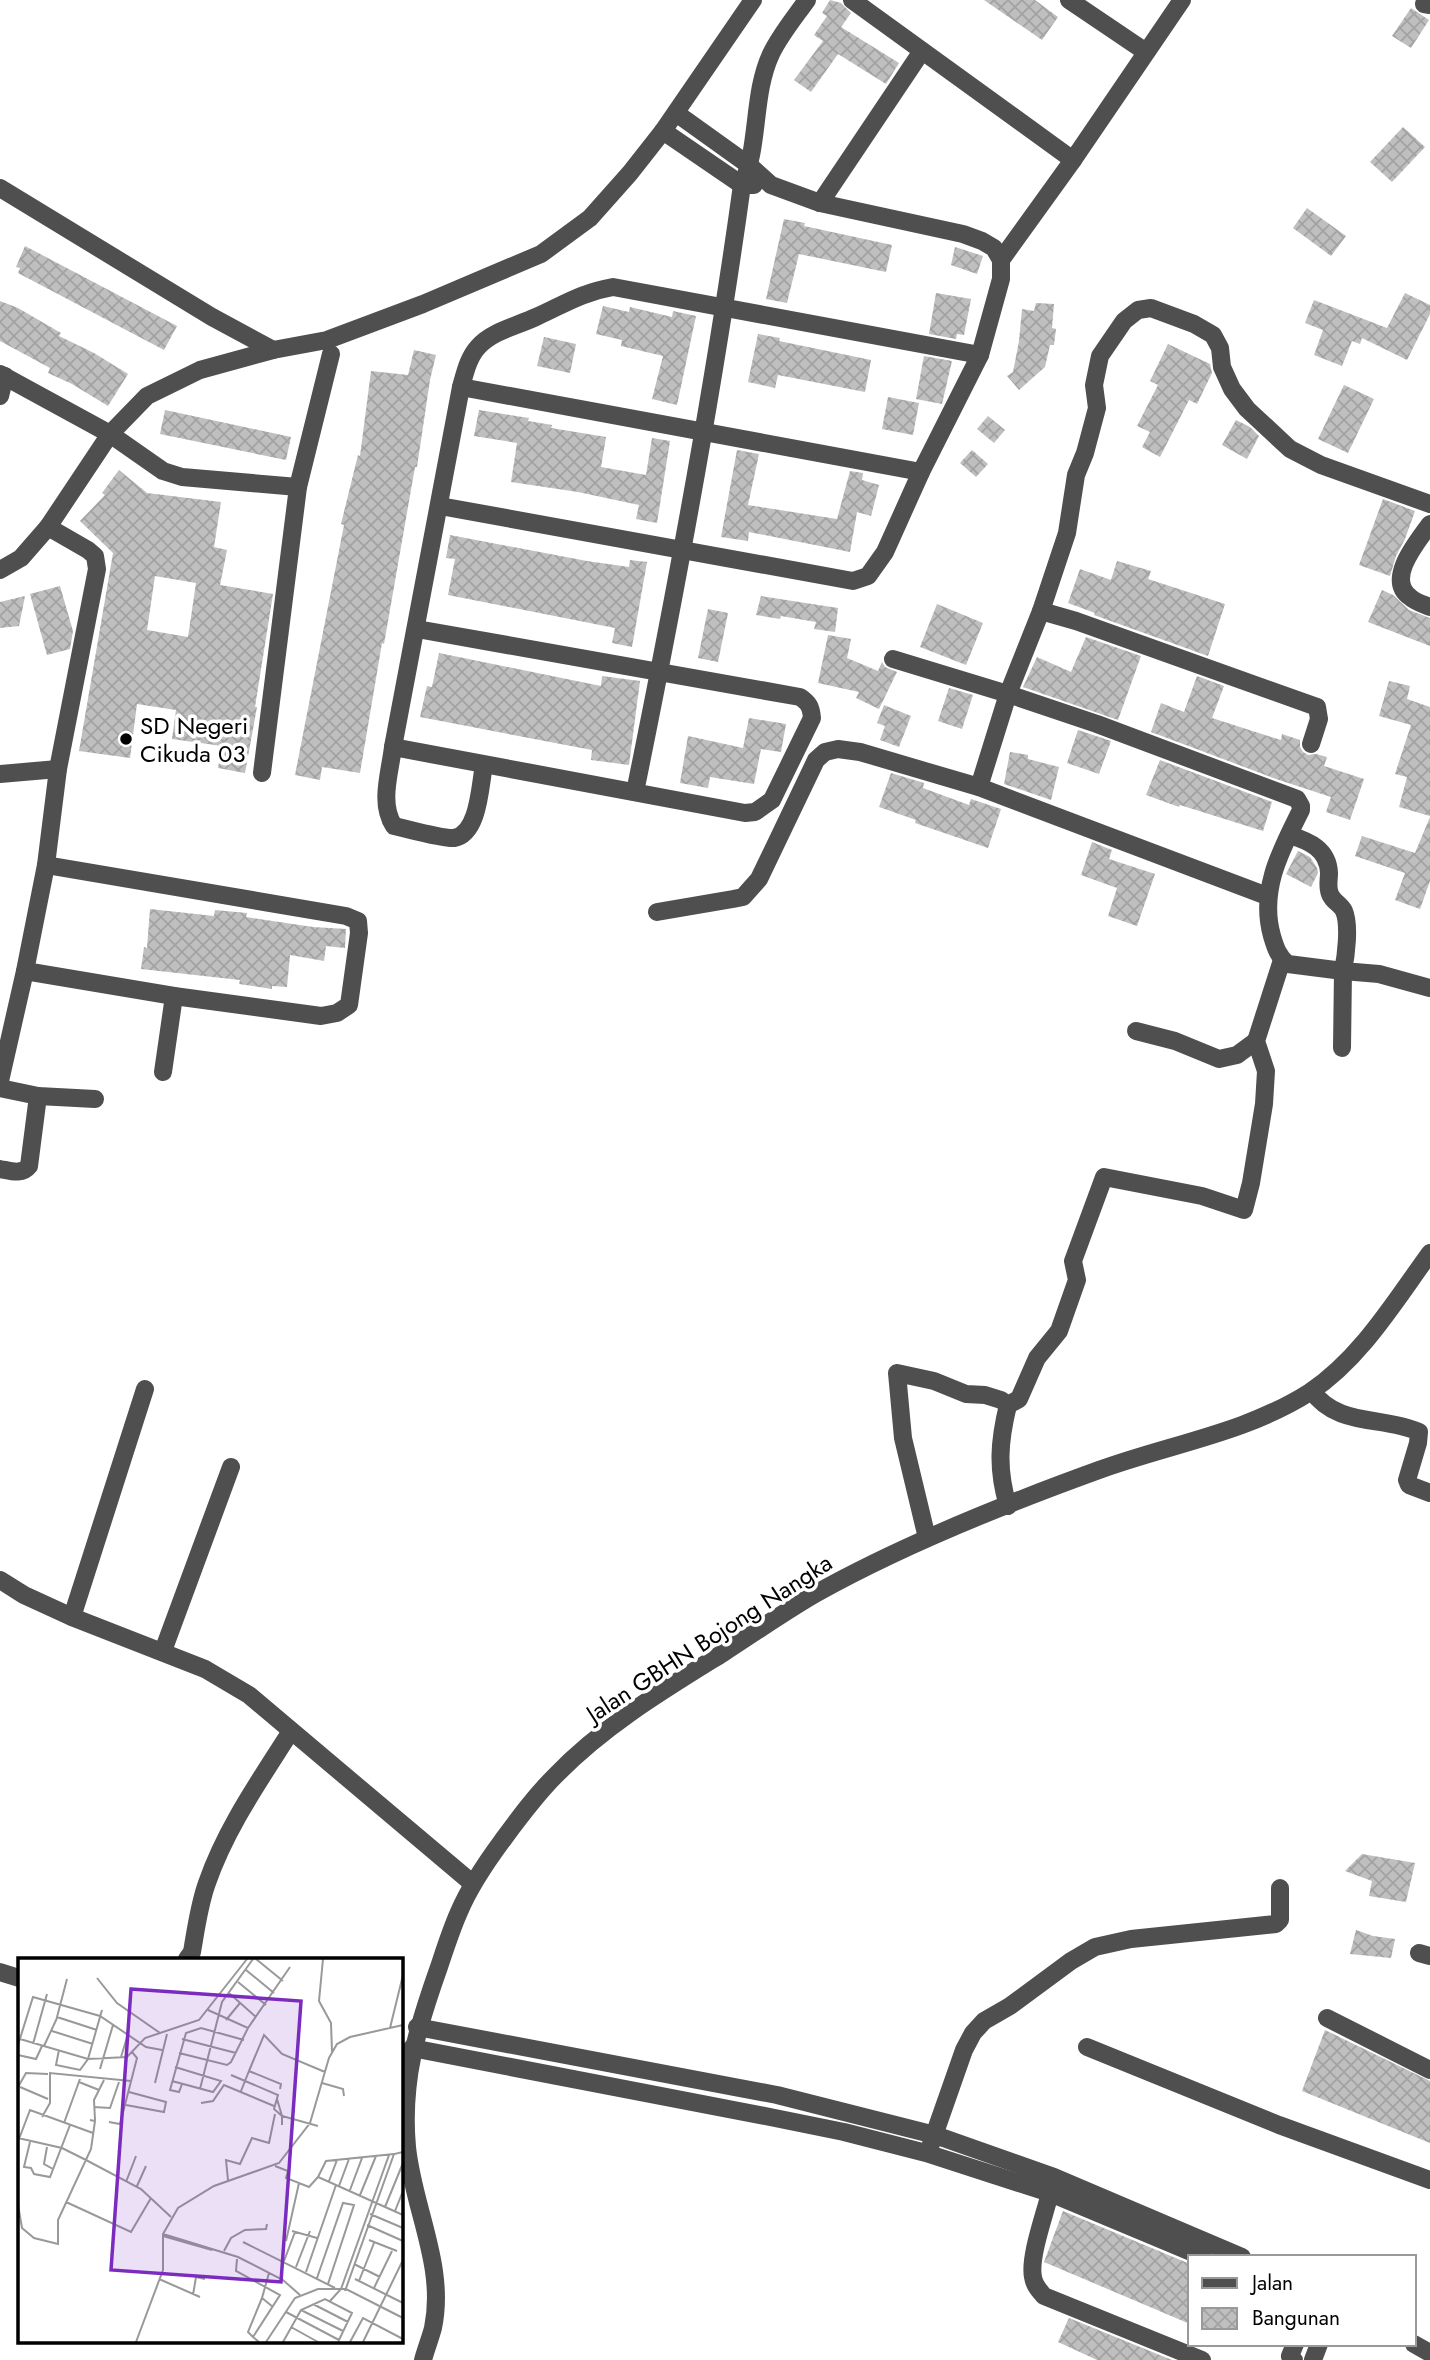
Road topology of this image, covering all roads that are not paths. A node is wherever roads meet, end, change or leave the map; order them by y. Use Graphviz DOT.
graph roads {
  1 [pos="753,0"];
  2 [pos="807,0"];
  3 [pos="852,0"];
  4 [pos="1069,0"];
  5 [pos="1182,0"];
  6 [pos="922,51"];
  7 [pos="1146,52"];
  8 [pos="676,113"];
  9 [pos="663,131"];
  10 [pos="1073,160"];
  11 [pos="750,166"];
  12 [pos="742,185"];
  13 [pos="771,185"];
  14 [pos="0,188"];
  15 [pos="820,203"];
  16 [pos="1001,260"];
  17 [pos="725,309"];
  18 [pos="273,350"];
  19 [pos="331,354"];
  20 [pos="981,355"];
  21 [pos="2,375"];
  22 [pos="461,387"];
  23 [pos="0,396"];
  24 [pos="704,431"];
  25 [pos="110,434"];
  26 [pos="921,472"];
  27 [pos="298,487"];
  28 [pos="1430,504"];
  29 [pos="440,506"];
  30 [pos="1430,524"];
  31 [pos="48,527"];
  32 [pos="682,552"];
  33 [pos="0,570"];
  34 [pos="1430,607"];
  35 [pos="1041,611"];
  36 [pos="416,629"];
  37 [pos="893,659"];
  38 [pos="660,672"];
  39 [pos="1009,694"];
  40 [pos="1311,744"];
  41 [pos="393,747"];
  42 [pos="484,765"];
  43 [pos="58,769"];
  44 [pos="261,773"];
  45 [pos="0,774"];
  46 [pos="979,787"];
  47 [pos="635,792"];
  48 [pos="1289,835"];
  49 [pos="46,865"];
  50 [pos="1267,896"];
  51 [pos="657,912"];
  52 [pos="1282,960"];
  53 [pos="25,971"];
  54 [pos="1343,971"];
  55 [pos="1430,988"];
  56 [pos="174,996"];
  57 [pos="1136,1031"];
  58 [pos="1256,1041"];
  59 [pos="1342,1048"];
  60 [pos="163,1072"];
  61 [pos="0,1081"];
  62 [pos="0,1088"];
  63 [pos="38,1096"];
  64 [pos="94,1100"];
  65 [pos="0,1170"];
  66 [pos="1430,1253"];
  67 [pos="145,1389"];
  68 [pos="1312,1391"];
  69 [pos="1008,1405"];
  70 [pos="231,1467"];
  71 [pos="1430,1493"];
  72 [pos="1008,1506"];
  73 [pos="927,1538"];
  74 [pos="0,1580"];
  75 [pos="72,1617"];
  76 [pos="163,1651"];
  77 [pos="291,1731"];
  78 [pos="472,1883"];
  79 [pos="1280,1888"];
  80 [pos="188,1958"];
  81 [pos="0,1972"];
  82 [pos="18,1978"];
  83 [pos="1327,2018"];
  84 [pos="417,2027"];
  85 [pos="1087,2047"];
  86 [pos="412,2048"];
  87 [pos="1430,2070"];
  88 [pos="935,2135"];
  89 [pos="926,2153"];
  90 [pos="1430,2180"];
  91 [pos="1050,2193"];
  92 [pos="1198,2255"];
  93 [pos="1237,2255"];
  94 [pos="423,2360"];
  95 [pos="1202,2360"];
  1 -- 8 [label="street"];
  2 -- 11 [label="street"];
  3 -- 6 [label="street"];
  4 -- 7 [label="street"];
  5 -- 7 [label="street"];
  6 -- 10 [label="street"];
  6 -- 15 [label="street"];
  7 -- 10 [label="street"];
  8 -- 9 [label="street"];
  8 -- 11 [label="street"];
  9 -- 12 [label="street"];
  9 -- 18 [label="street"];
  10 -- 16 [label="street"];
  11 -- 12 [label="street"];
  11 -- 13 [label="street"];
  12 -- 13 [label="street"];
  12 -- 17 [label="street"];
  13 -- 15 [label="street"];
  14 -- 18 [label="street"];
  15 -- 16 [label="street"];
  16 -- 20 [label="street"];
  17 -- 20 [label="street"];
  17 -- 22 [label="street"];
  17 -- 24 [label="street"];
  18 -- 25 [label="street"];
  19 -- 27 [label="street"];
  20 -- 26 [label="street"];
  21 -- 23 [label="street"];
  21 -- 25 [label="street"];
  22 -- 24 [label="street"];
  22 -- 29 [label="street"];
  24 -- 26 [label="street"];
  24 -- 32 [label="street"];
  25 -- 27 [label="street"];
  25 -- 31 [label="street"];
  26 -- 32 [label="street"];
  27 -- 44 [label="street"];
  28 -- 35 [label="street"];
  29 -- 32 [label="street"];
  29 -- 36 [label="street"];
  30 -- 34 [label="street"];
  31 -- 33 [label="street"];
  31 -- 43 [label="street"];
  32 -- 38 [label="street"];
  35 -- 39 [label="street"];
  35 -- 40 [label="street"];
  36 -- 38 [label="street"];
  36 -- 41 [label="street"];
  37 -- 39 [label="street"];
  38 -- 47 [label="street"];
  38 -- 47 [label="street"];
  39 -- 46 [label="street"];
  39 -- 48 [label="street"];
  41 -- 42 [label="street"];
  41 -- 42 [label="street"];
  42 -- 47 [label="street"];
  43 -- 45 [label="street"];
  43 -- 49 [label="street"];
  46 -- 50 [label="street"];
  46 -- 51 [label="street"];
  48 -- 50 [label="street"];
  48 -- 54 [label="street"];
  49 -- 53 [label="street"];
  49 -- 56 [label="street"];
  50 -- 52 [label="street"];
  52 -- 54 [label="street"];
  52 -- 58 [label="street"];
  53 -- 56 [label="street"];
  53 -- 61 [label="street"];
  54 -- 55 [label="street"];
  54 -- 59 [label="street"];
  56 -- 60 [label="street"];
  57 -- 58 [label="street"];
  58 -- 69 [label="street"];
  62 -- 63 [label="street"];
  63 -- 64 [label="street"];
  63 -- 65 [label="street"];
  66 -- 68 [label="street, Jalan GBHN Bojong Nangka"];
  67 -- 75 [label="street"];
  68 -- 71 [label="street"];
  68 -- 72 [label="street, Jalan GBHN Bojong Nangka"];
  69 -- 72 [label="street"];
  69 -- 73 [label="street"];
  70 -- 76 [label="street"];
  72 -- 73 [label="street, Jalan GBHN Bojong Nangka"];
  73 -- 78 [label="street, Jalan GBHN Bojong Nangka"];
  74 -- 75 [label="street"];
  75 -- 76 [label="street"];
  76 -- 77 [label="street"];
  77 -- 78 [label="street"];
  77 -- 80 [label="street"];
  78 -- 84 [label="street, Jalan GBHN Bojong Nangka"];
  79 -- 88 [label="street"];
  81 -- 82 [label="street"];
  83 -- 87 [label="street"];
  84 -- 86 [label="street, Jalan GBHN Bojong Nangka"];
  84 -- 88 [label="street"];
  85 -- 90 [label="street"];
  86 -- 89 [label="street"];
  86 -- 94 [label="street, Jalan GBHN Bojong Nangka"];
  88 -- 89 [label="street"];
  88 -- 93 [label="street"];
  89 -- 91 [label="street"];
  91 -- 92 [label="street"];
  91 -- 95 [label="street"];
}
